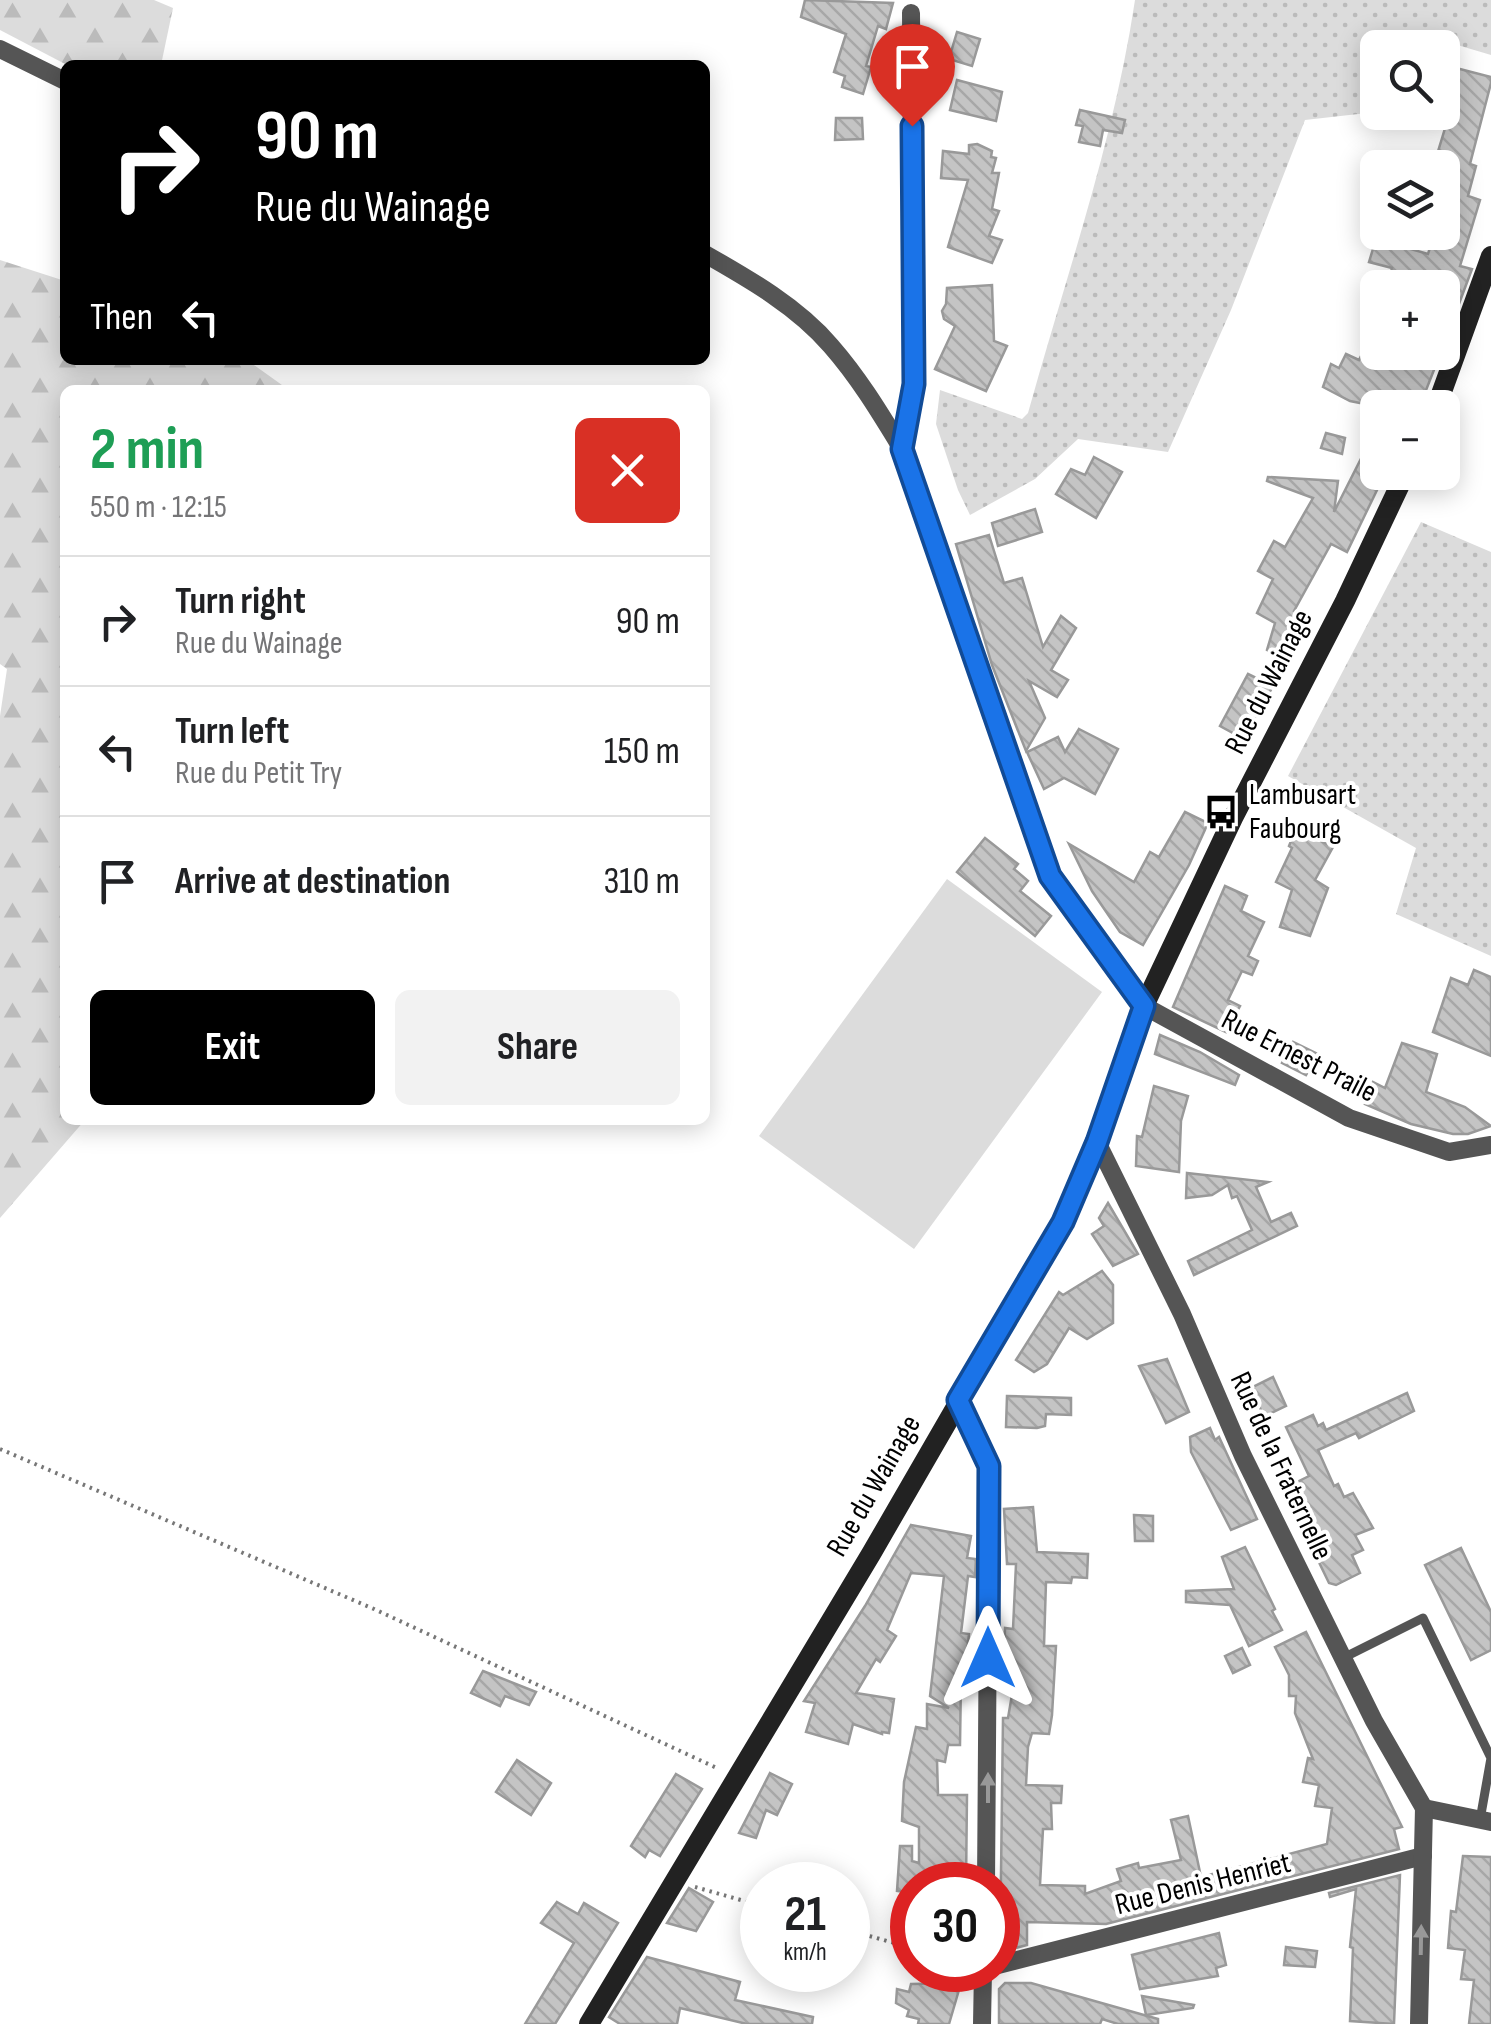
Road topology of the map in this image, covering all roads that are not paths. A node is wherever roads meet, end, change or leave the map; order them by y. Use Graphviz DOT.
graph roads {
  1 [pos="911,12"];
  2 [pos="0,49"];
  3 [pos="60,79"];
  4 [pos="1491,256"];
  5 [pos="710,257"];
  6 [pos="1443,390"];
  7 [pos="902,449"];
  8 [pos="1397,490"];
  9 [pos="1144,1006"];
  10 [pos="1097,1142"];
  11 [pos="1491,1146"];
  12 [pos="958,1400"];
  13 [pos="1344,1657"];
  14 [pos="1424,1808"];
  15 [pos="1486,1821"];
  16 [pos="1423,1856"];
  17 [pos="986,1862"];
  18 [pos="1020,1958"];
  19 [pos="983,1992"];
  20 [pos="589,2024"];
  21 [pos="982,2024"];
  22 [pos="1419,2024"];
  1 -- 7 [label="street"];
  2 -- 3 [label="street"];
  4 -- 6 [label="main road"];
  5 -- 7 [label="street"];
  7 -- 9 [label="street"];
  8 -- 9 [label="main road, Rue du Wainage"];
  9 -- 10 [label="main road, Rue du Wainage"];
  9 -- 11 [label="street, Rue Ernest Praile"];
  10 -- 12 [label="main road, Rue du Wainage"];
  10 -- 13 [label="street, Rue de la Fraternelle"];
  17 -- 12 [label="street, one-way"];
  12 -- 20 [label="main road, Rue du Wainage"];
  13 -- 14 [label="street, Rue de la Fraternelle"];
  13 -- 15 [label="lane"];
  14 -- 15 [label="street"];
  14 -- 16 [label="street"];
  16 -- 18 [label="street, Rue Denis Henriet"];
  22 -- 16 [label="street, one-way"];
  19 -- 21 [label="street"];
}
